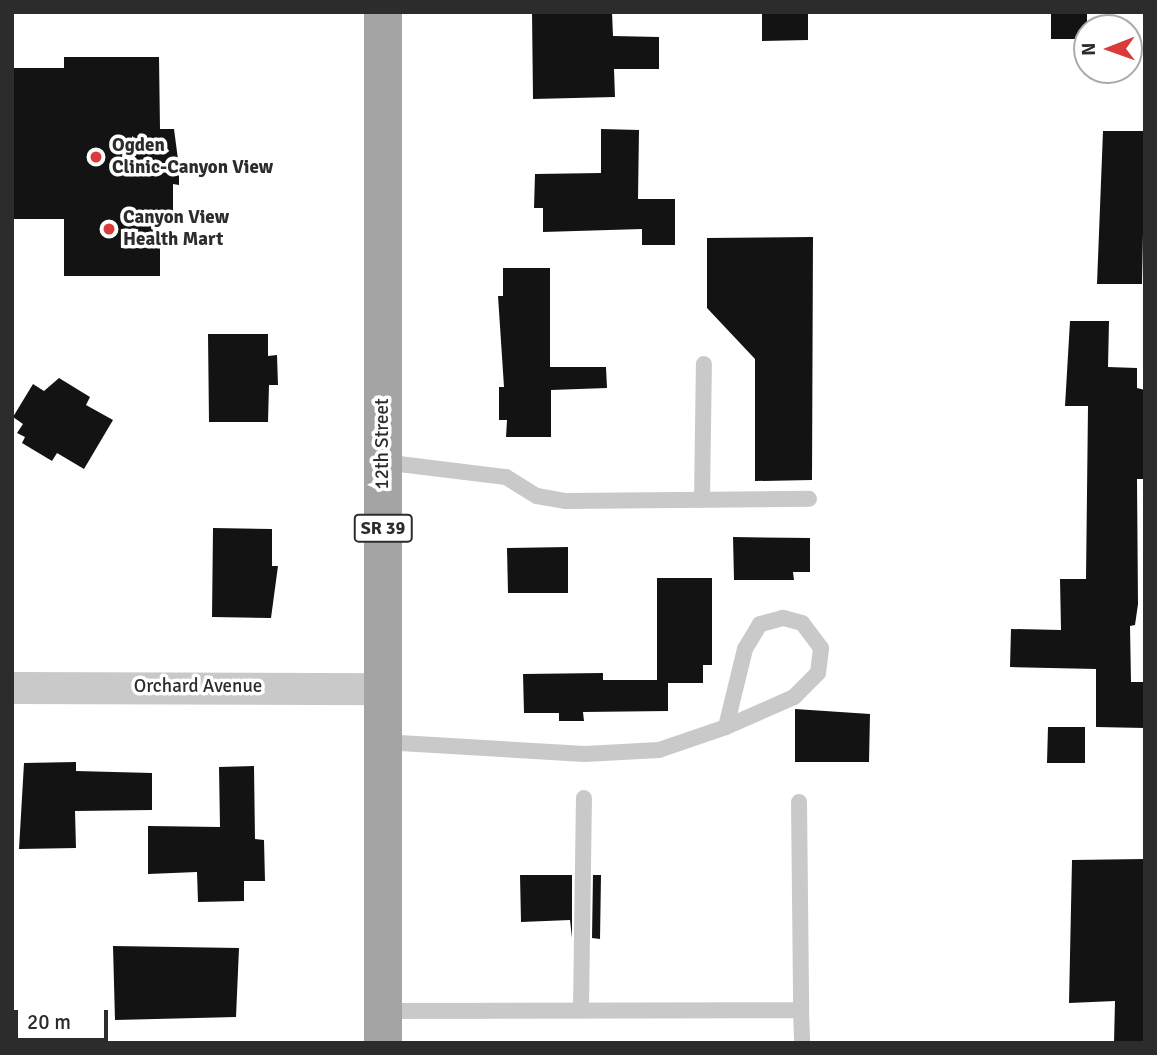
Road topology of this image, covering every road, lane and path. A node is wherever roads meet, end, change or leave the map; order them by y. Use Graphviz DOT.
graph roads {
  1 [pos="383,12"];
  2 [pos="704,364"];
  3 [pos="383,462"];
  4 [pos="809,499"];
  5 [pos="702,500"];
  6 [pos="12,688"];
  7 [pos="383,689"];
  8 [pos="726,727"];
  9 [pos="383,742"];
  10 [pos="584,798"];
  11 [pos="799,802"];
  12 [pos="581,1009"];
  13 [pos="800,1010"];
  14 [pos="383,1027"];
  15 [pos="802,1043"];
  1 -- 3 [label="main road, 12th Street / SR 39"];
  2 -- 5 [label="lane"];
  3 -- 5 [label="lane"];
  3 -- 7 [label="main road, 12th Street / SR 39"];
  4 -- 5 [label="lane"];
  6 -- 7 [label="street, Orchard Avenue"];
  7 -- 9 [label="main road, 12th Street / SR 39"];
  8 -- 8 [label="lane"];
  8 -- 9 [label="lane"];
  9 -- 14 [label="main road, 12th Street / SR 39"];
  10 -- 12 [label="lane"];
  11 -- 13 [label="lane"];
  12 -- 13 [label="lane"];
  12 -- 14 [label="lane"];
  13 -- 15 [label="lane"];
}
